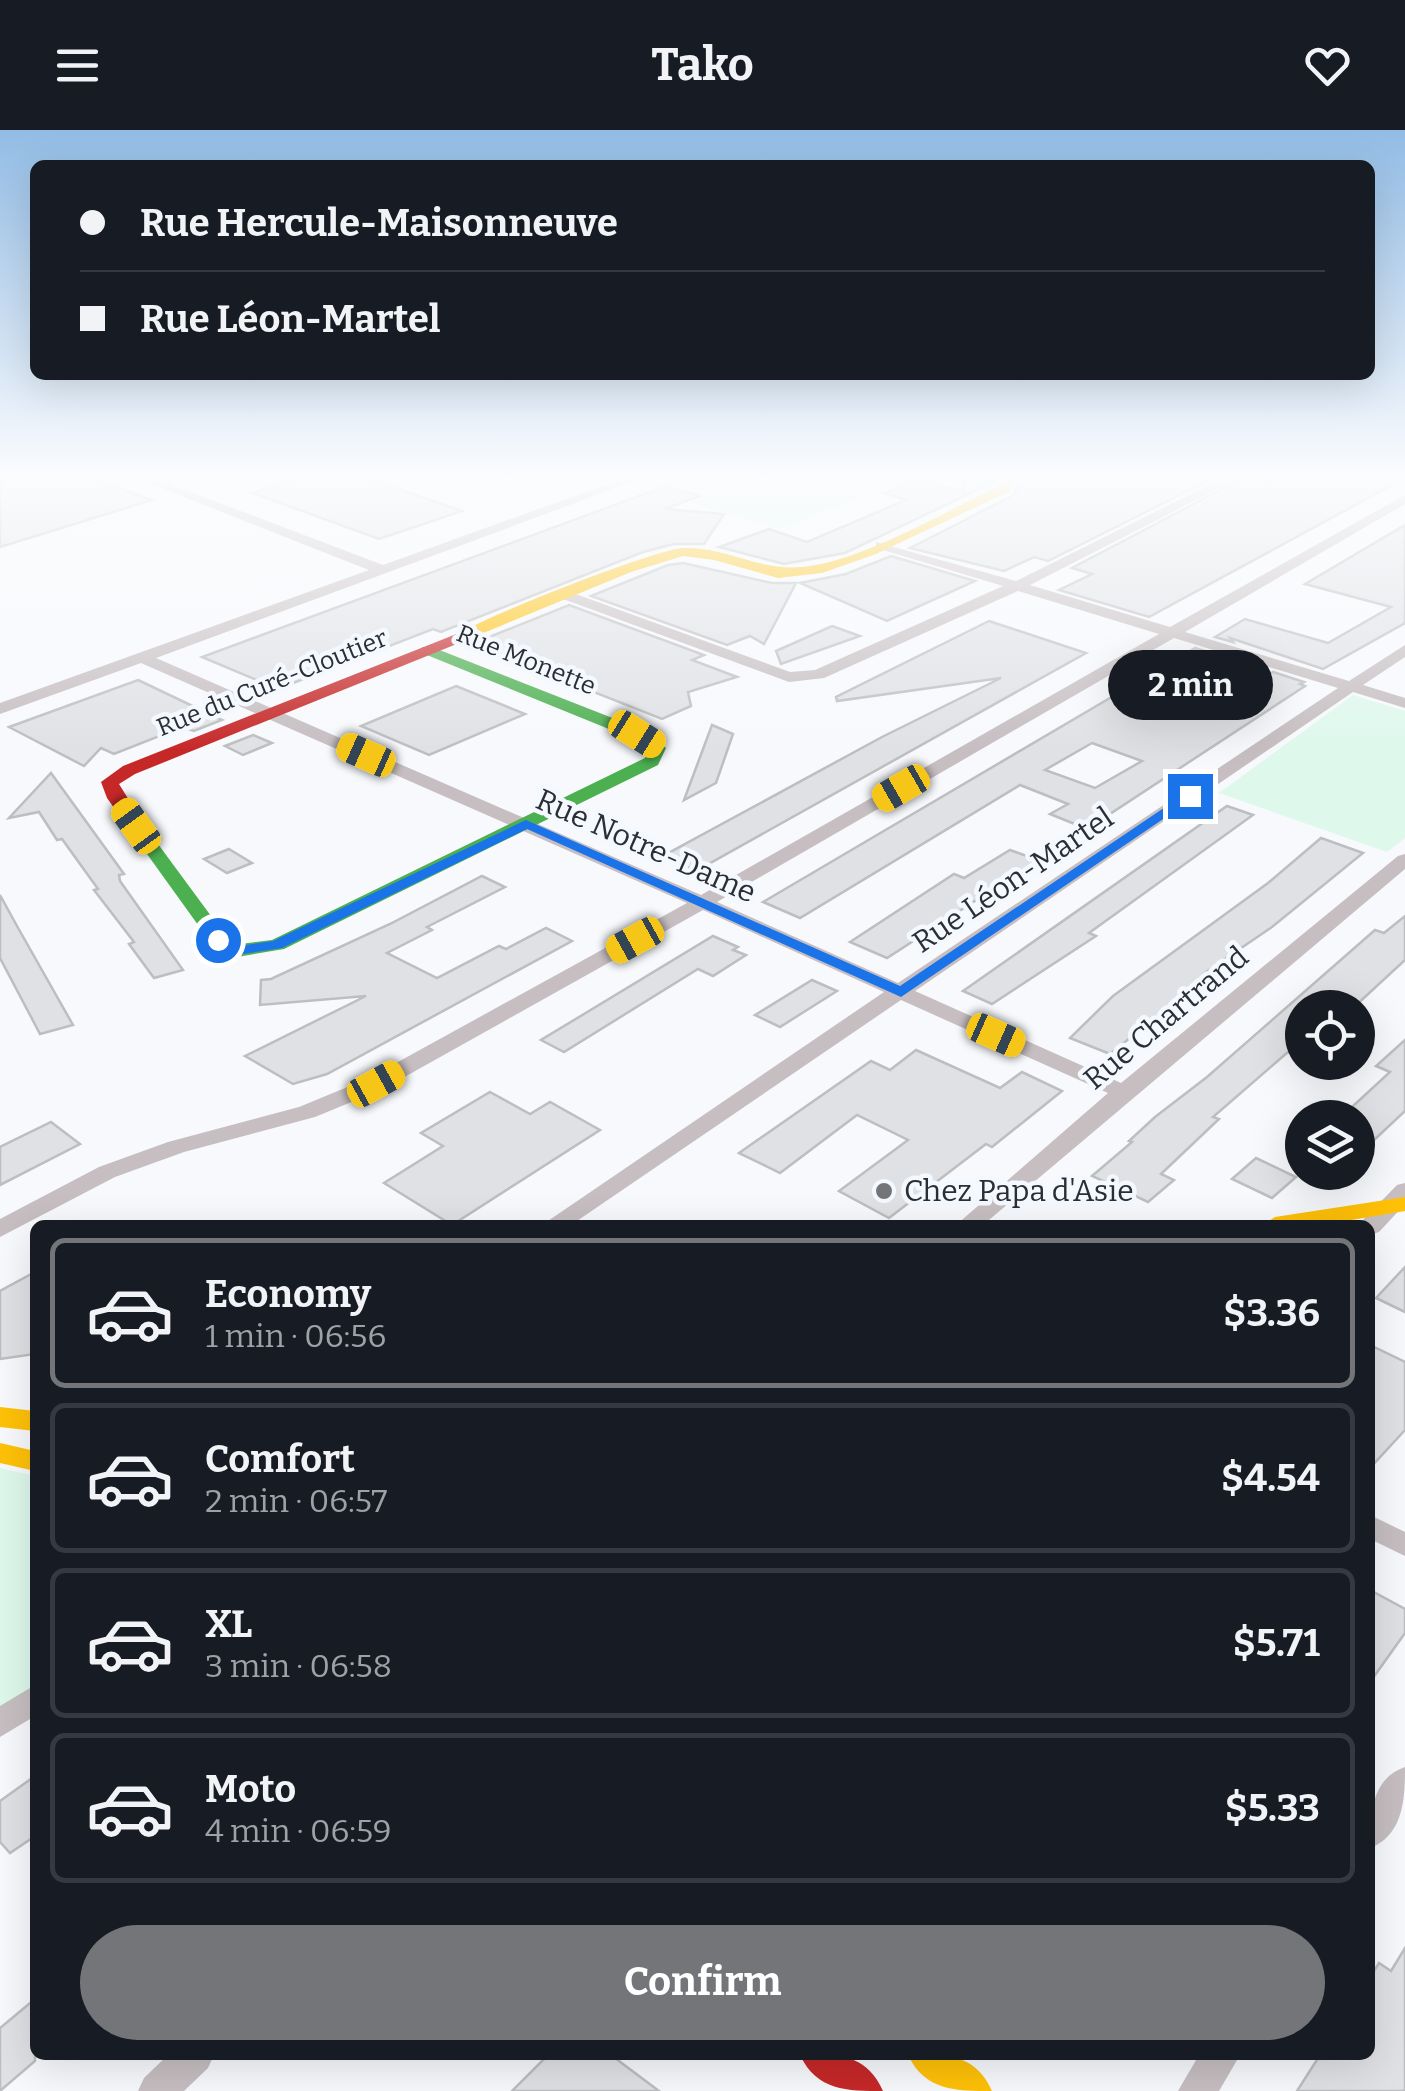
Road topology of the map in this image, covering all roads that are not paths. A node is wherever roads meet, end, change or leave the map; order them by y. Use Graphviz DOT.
graph roads {
  1 [pos="373,567"];
  2 [pos="392,567"];
  3 [pos="638,567"];
  4 [pos="753,567"];
  5 [pos="829,567"];
  6 [pos="951,567"];
  7 [pos="1053,567"];
  8 [pos="1286,567"];
  9 [pos="382,570"];
  10 [pos="1013,586"];
  11 [pos="568,596"];
  12 [pos="1168,633"];
  13 [pos="427,650"];
  14 [pos="1405,650"];
  15 [pos="142,658"];
  16 [pos="1351,686"];
  17 [pos="1405,703"];
  18 [pos="0,709"];
  19 [pos="270,713"];
  20 [pos="526,824"];
  21 [pos="1405,860"];
  22 [pos="700,904"];
  23 [pos="901,992"];
  24 [pos="1122,1092"];
  25 [pos="1400,1200"];
  26 [pos="561,1220"];
  27 [pos="974,1220"];
  28 [pos="1300,1220"];
  29 [pos="1375,1222"];
  30 [pos="0,1230"];
  31 [pos="0,1417"];
  32 [pos="30,1420"];
  33 [pos="0,1452"];
  34 [pos="30,1461"];
  35 [pos="1375,1529"];
  36 [pos="1405,1545"];
  37 [pos="30,1702"];
  38 [pos="0,1724"];
  39 [pos="1405,1780"];
  40 [pos="1375,1825"];
  41 [pos="190,2060"];
  42 [pos="825,2060"];
  43 [pos="933,2060"];
  44 [pos="1218,2060"];
  45 [pos="157,2091"];
  46 [pos="864,2091"];
  47 [pos="973,2091"];
  48 [pos="1197,2091"];
  1 -- 9 [label="street"];
  2 -- 9 [label="street"];
  3 -- 11 [label="street, Rue du Curé-Cloutier"];
  4 -- 5 [label="street, Rue du Curé-Cloutier"];
  6 -- 10 [label="street"];
  7 -- 10 [label="street"];
  8 -- 12 [label="street"];
  9 -- 15 [label="street"];
  10 -- 11 [label="street"];
  10 -- 12 [label="street"];
  11 -- 13 [label="street, Rue du Curé-Cloutier"];
  12 -- 16 [label="street"];
  12 -- 22 [label="street"];
  13 -- 19 [label="street, Rue du Curé-Cloutier"];
  13 -- 20 [label="street, Rue Monette"];
  14 -- 16 [label="street, Rue Léon-Martel"];
  15 -- 18 [label="street"];
  15 -- 19 [label="street, Rue Notre-Dame"];
  16 -- 17 [label="street"];
  16 -- 23 [label="street, Rue Léon-Martel"];
  19 -- 20 [label="street, Rue Notre-Dame"];
  19 -- 20 [label="street, Rue du Curé-Cloutier"];
  20 -- 22 [label="street, Rue Notre-Dame"];
  21 -- 24 [label="street, Rue Chartrand"];
  22 -- 23 [label="street, Rue Notre-Dame"];
  22 -- 30 [label="street"];
  23 -- 24 [label="street, Rue Notre-Dame"];
  23 -- 26 [label="street, Rue Léon-Martel"];
  24 -- 27 [label="street, Rue Chartrand"];
  25 -- 28 [label="street"];
  25 -- 29 [label="street"];
  31 -- 32 [label="street"];
  33 -- 34 [label="street"];
  35 -- 36 [label="street"];
  37 -- 38 [label="street"];
  39 -- 40 [label="street"];
  41 -- 45 [label="street"];
  42 -- 46 [label="street"];
  43 -- 47 [label="street"];
  44 -- 48 [label="street"];
}
